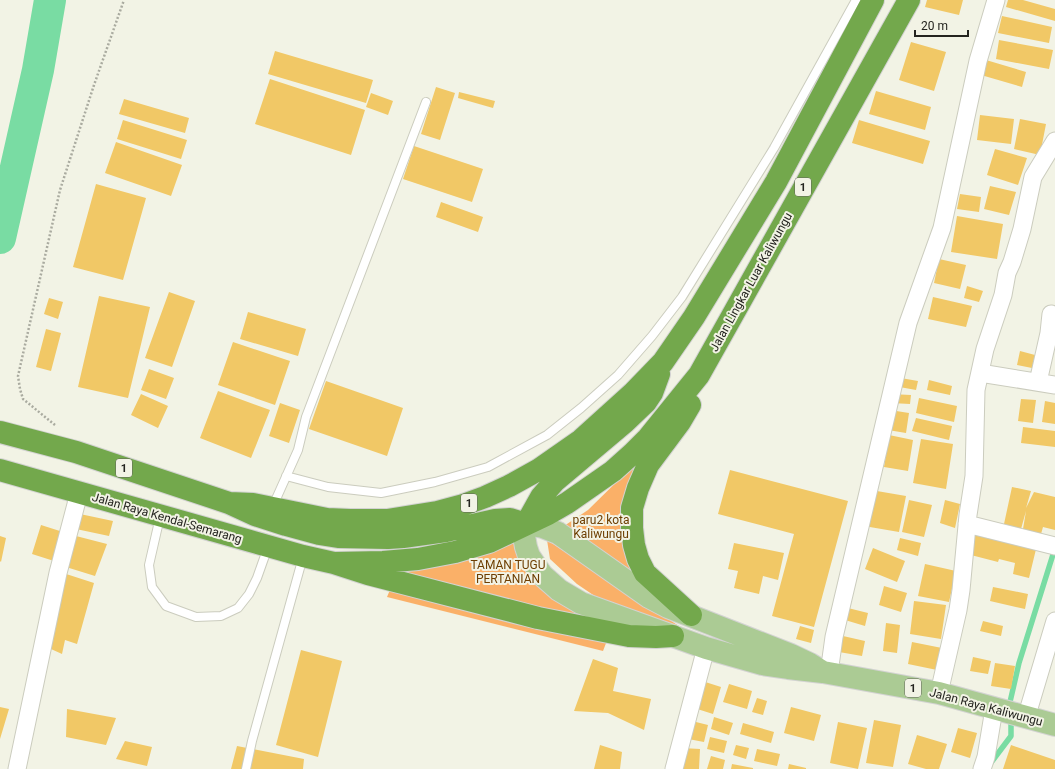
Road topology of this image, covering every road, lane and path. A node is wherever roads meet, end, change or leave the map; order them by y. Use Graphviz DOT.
graph roads {
  1 [pos="124,0"];
  2 [pos="856,0"];
  3 [pos="873,0"];
  4 [pos="909,0"];
  5 [pos="996,0"];
  6 [pos="426,102"];
  7 [pos="1055,141"];
  8 [pos="1051,314"];
  9 [pos="664,362"];
  10 [pos="980,373"];
  11 [pos="699,375"];
  12 [pos="1038,382"];
  13 [pos="1055,385"];
  14 [pos="58,428"];
  15 [pos="9,434"];
  16 [pos="1,473"];
  17 [pos="286,476"];
  18 [pos="79,493"];
  19 [pos="229,503"];
  20 [pos="272,508"];
  21 [pos="160,517"];
  22 [pos="526,524"];
  23 [pos="967,524"];
  24 [pos="268,546"];
  25 [pos="1055,546"];
  26 [pos="303,556"];
  27 [pos="334,563"];
  28 [pos="691,615"];
  29 [pos="1055,621"];
  30 [pos="673,636"];
  31 [pos="706,648"];
  32 [pos="826,673"];
  33 [pos="939,693"];
  34 [pos="1010,713"];
  35 [pos="1055,725"];
  36 [pos="17,769"];
  37 [pos="246,769"];
  38 [pos="674,769"];
  39 [pos="982,769"];
  1 -- 14 [label="path"];
  2 -- 17 [label="lane"];
  3 -- 9 [label="highway, 1"];
  4 -- 11 [label="highway, Jalan Lingkar Luar Kaliwungu / 1"];
  5 -- 32 [label="street"];
  6 -- 17 [label="lane"];
  7 -- 10 [label="street"];
  8 -- 12 [label="street"];
  9 -- 20 [label="highway, 1"];
  9 -- 22 [label="highway, 1"];
  10 -- 12 [label="street"];
  10 -- 23 [label="street"];
  11 -- 22 [label="highway, 1"];
  11 -- 28 [label="highway"];
  12 -- 13 [label="street"];
  15 -- 19 [label="highway, 1"];
  16 -- 18 [label="highway, Jalan Raya Kendal-Semarang / 1"];
  17 -- 20 [label="lane"];
  18 -- 21 [label="highway, Jalan Raya Kendal-Semarang / 1"];
  18 -- 36 [label="street"];
  19 -- 20 [label="highway, 1"];
  19 -- 22 [label="highway"];
  21 -- 24 [label="highway, Jalan Raya Kendal-Semarang / 1"];
  21 -- 24 [label="lane"];
  22 -- 27 [label="highway, 1"];
  22 -- 28 [label="main road, 1"];
  22 -- 30 [label="main road, 1"];
  23 -- 25 [label="street"];
  23 -- 33 [label="street"];
  24 -- 26 [label="highway, Jalan Raya Kendal-Semarang / 1"];
  26 -- 27 [label="highway, Jalan Raya Kendal-Semarang / 1"];
  26 -- 37 [label="lane"];
  27 -- 30 [label="highway"];
  28 -- 32 [label="main road, 1"];
  29 -- 34 [label="street"];
  30 -- 31 [label="main road, 1"];
  31 -- 32 [label="main road, 1"];
  31 -- 38 [label="street"];
  32 -- 33 [label="main road, Jalan Raya Kaliwungu / 1"];
  33 -- 34 [label="main road, Jalan Raya Kaliwungu / 1"];
  34 -- 35 [label="main road, Jalan Raya Kaliwungu / 1"];
  34 -- 39 [label="street"];
}
